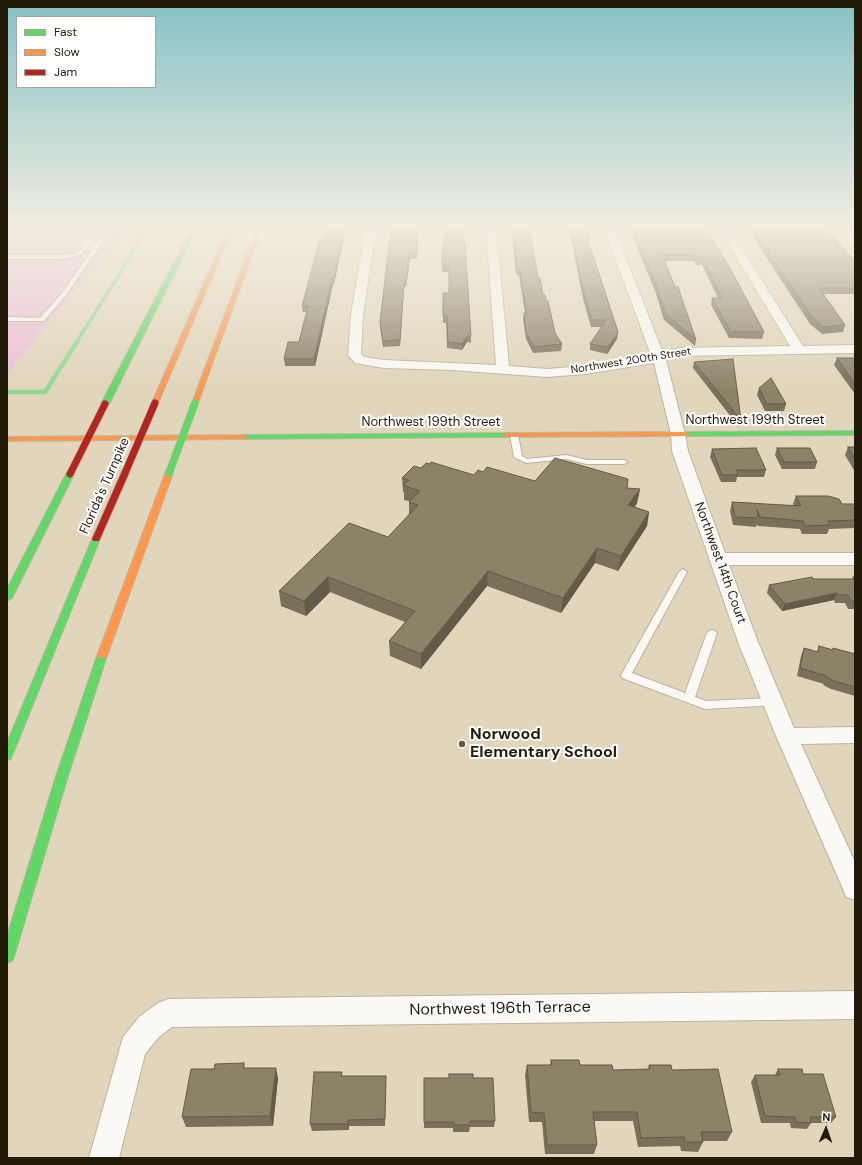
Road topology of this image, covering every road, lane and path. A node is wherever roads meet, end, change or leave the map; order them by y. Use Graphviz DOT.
graph roads {
  1 [pos="72,282"];
  2 [pos="166,282"];
  3 [pos="208,282"];
  4 [pos="239,282"];
  5 [pos="362,282"];
  6 [pos="496,282"];
  7 [pos="630,282"];
  8 [pos="757,282"];
  9 [pos="7,319"];
  10 [pos="855,349"];
  11 [pos="799,350"];
  12 [pos="659,358"];
  13 [pos="503,370"];
  14 [pos="855,433"];
  15 [pos="678,434"];
  16 [pos="514,435"];
  17 [pos="7,438"];
  18 [pos="624,462"];
  19 [pos="719,559"];
  20 [pos="855,559"];
  21 [pos="683,572"];
  22 [pos="7,598"];
  23 [pos="712,633"];
  24 [pos="689,698"];
  25 [pos="773,702"];
  26 [pos="855,735"];
  27 [pos="787,736"];
  28 [pos="7,756"];
  29 [pos="855,889"];
  30 [pos="7,957"];
  31 [pos="855,1005"];
  32 [pos="104,1158"];
  1 -- 9 [label="lane"];
  2 -- 22 [label="main road, bridge"];
  3 -- 28 [label="main road, Florida's Turnpike, bridge"];
  4 -- 30 [label="main road, bridge"];
  5 -- 13 [label="street, Northwest 200th Street"];
  6 -- 13 [label="street"];
  7 -- 12 [label="street, Northwest 14th Court"];
  8 -- 11 [label="street"];
  10 -- 11 [label="street, Northwest 200th Street"];
  11 -- 12 [label="street, Northwest 200th Street"];
  12 -- 13 [label="street, Northwest 200th Street"];
  12 -- 15 [label="street, Northwest 14th Court"];
  14 -- 15 [label="main road, Northwest 199th Street"];
  15 -- 16 [label="main road, Northwest 199th Street"];
  15 -- 19 [label="street, Northwest 14th Court"];
  16 -- 17 [label="main road, Northwest 199th Street"];
  16 -- 18 [label="lane"];
  19 -- 20 [label="street"];
  19 -- 25 [label="street, Northwest 14th Court"];
  21 -- 24 [label="lane"];
  23 -- 24 [label="lane"];
  24 -- 25 [label="lane"];
  25 -- 27 [label="street, Northwest 14th Court"];
  26 -- 27 [label="street"];
  27 -- 29 [label="street, Northwest 14th Court"];
  31 -- 32 [label="street, Northwest 196th Terrace"];
}
